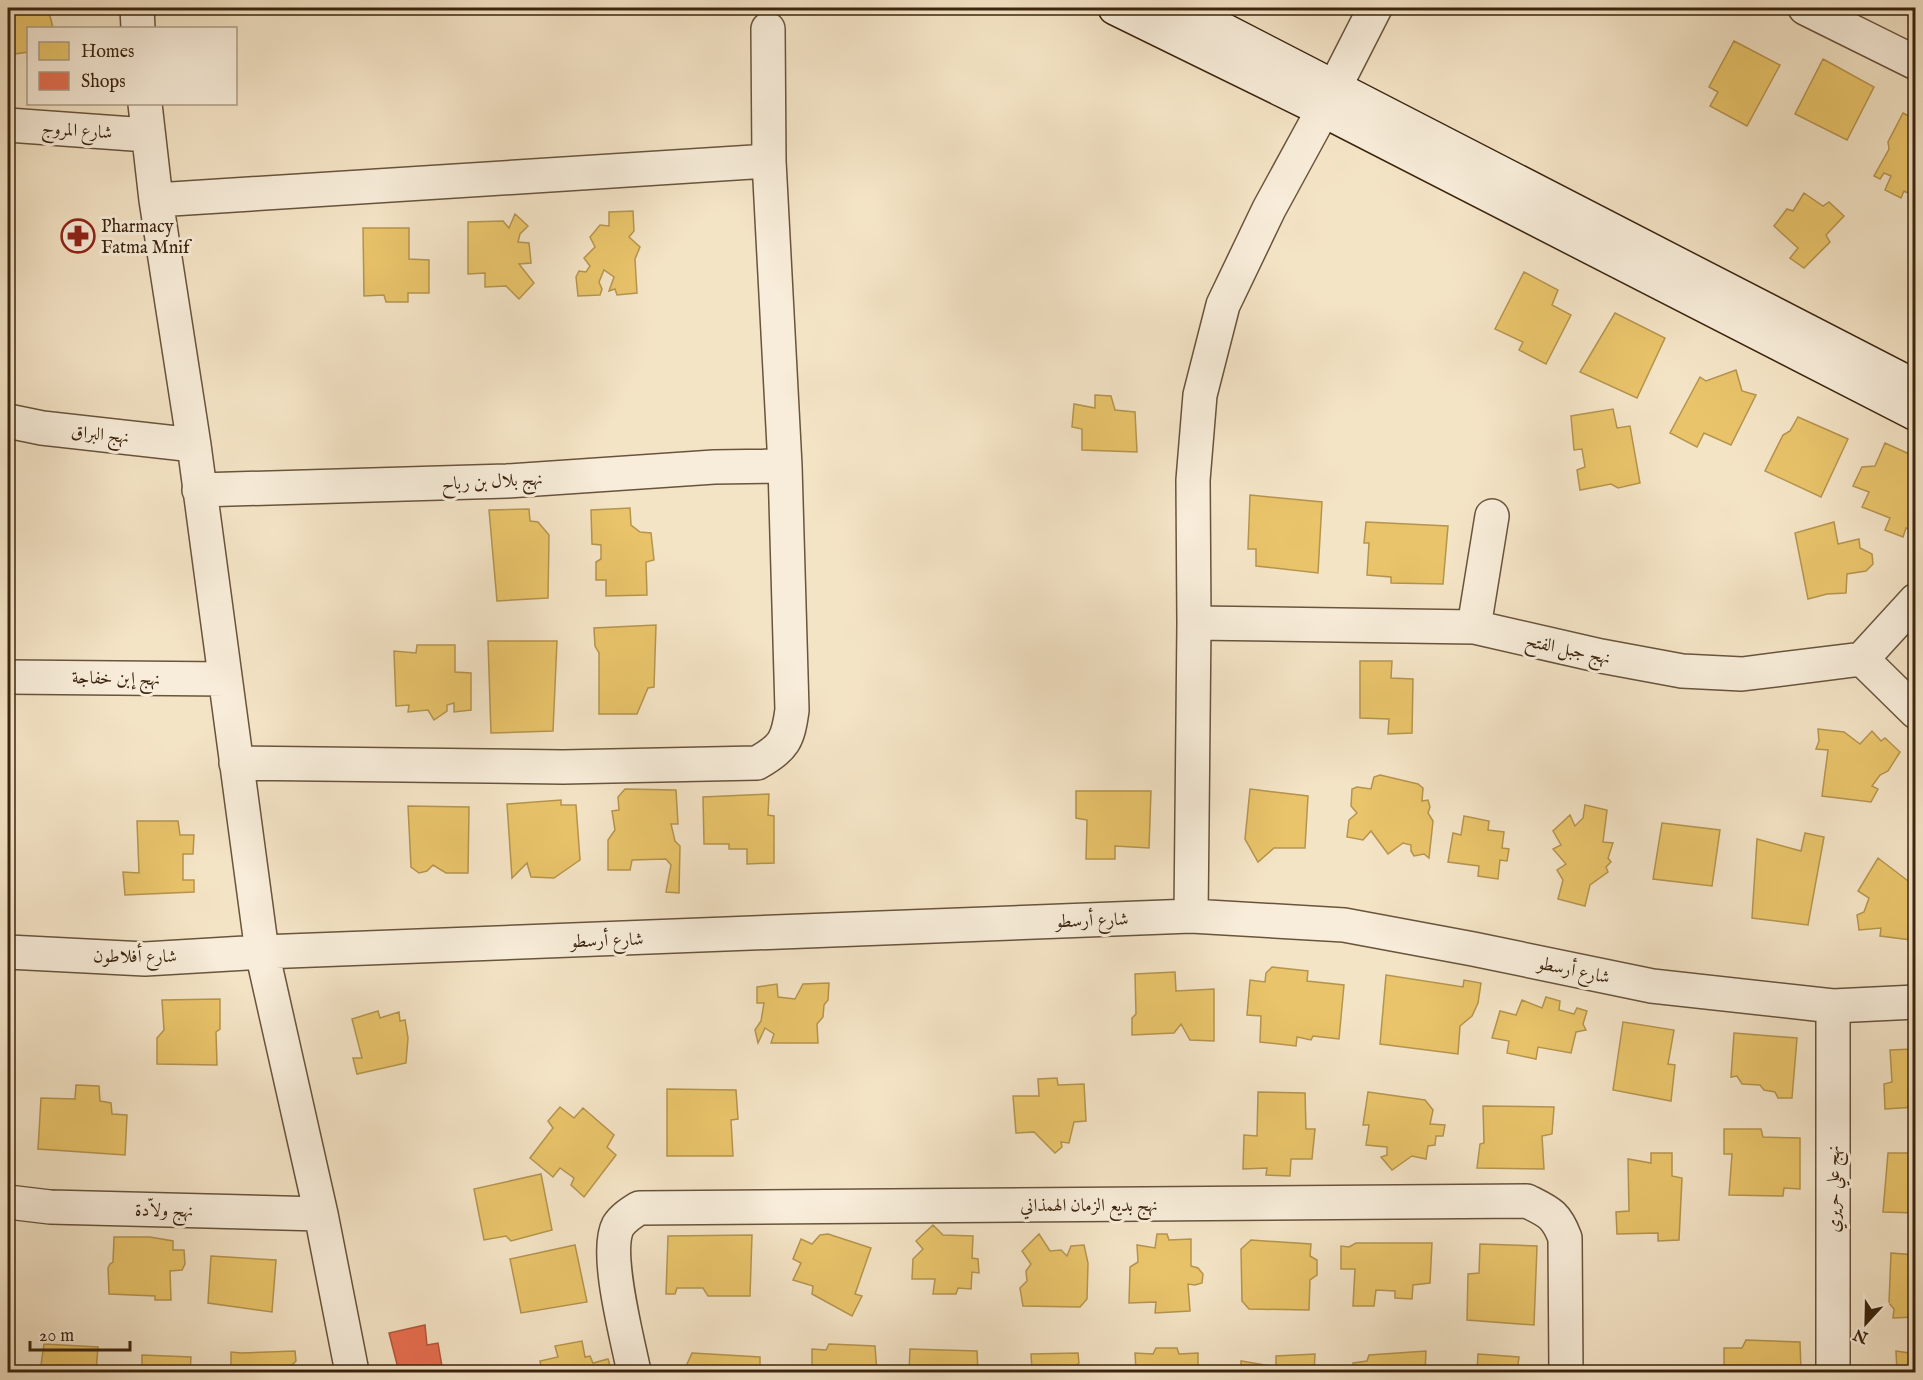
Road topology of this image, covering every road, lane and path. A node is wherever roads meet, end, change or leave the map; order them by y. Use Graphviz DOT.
graph roads {
  1 [pos="137,8"];
  2 [pos="1115,8"];
  3 [pos="1181,8"];
  4 [pos="1375,8"];
  5 [pos="1805,8"];
  6 [pos="138,27"];
  7 [pos="768,29"];
  8 [pos="1916,63"];
  9 [pos="1329,98"];
  10 [pos="146,119"];
  11 [pos="8,125"];
  12 [pos="769,161"];
  13 [pos="156,200"];
  14 [pos="1916,387"];
  15 [pos="1916,414"];
  16 [pos="8,421"];
  17 [pos="194,445"];
  18 [pos="785,466"];
  19 [pos="199,490"];
  20 [pos="1492,516"];
  21 [pos="1916,600"];
  22 [pos="1194,623"];
  23 [pos="1474,627"];
  24 [pos="1862,659"];
  25 [pos="8,677"];
  26 [pos="225,679"];
  27 [pos="1916,712"];
  28 [pos="236,763"];
  29 [pos="1191,916"];
  30 [pos="8,952"];
  31 [pos="262,952"];
  32 [pos="1916,1002"];
  33 [pos="1833,1006"];
  34 [pos="8,1202"];
  35 [pos="321,1214"];
  36 [pos="352,1372"];
  37 [pos="634,1372"];
  38 [pos="1566,1372"];
  39 [pos="1833,1372"];
  1 -- 6 [label="street"];
  2 -- 9 [label="street"];
  3 -- 9 [label="street"];
  4 -- 9 [label="street"];
  5 -- 8 [label="street"];
  7 -- 12 [label="street"];
  9 -- 14 [label="street"];
  9 -- 15 [label="street"];
  9 -- 22 [label="street"];
  10 -- 11 [label="street, شارع المروج"];
  10 -- 13 [label="street"];
  12 -- 13 [label="street"];
  12 -- 18 [label="street"];
  13 -- 17 [label="street"];
  16 -- 17 [label="street, نهج البراق"];
  17 -- 19 [label="street"];
  18 -- 19 [label="street, نهج بلال بن رباح"];
  18 -- 28 [label="street"];
  19 -- 26 [label="street"];
  20 -- 23 [label="street"];
  21 -- 24 [label="street"];
  22 -- 23 [label="street, نهج جبل الفتح"];
  22 -- 29 [label="street"];
  23 -- 24 [label="street, نهج جبل الفتح"];
  24 -- 27 [label="street"];
  25 -- 26 [label="street, نهج إبن خفاجة"];
  26 -- 28 [label="street"];
  28 -- 31 [label="street"];
  29 -- 31 [label="street, شارع أرسطو"];
  29 -- 33 [label="street, شارع أرسطو"];
  30 -- 31 [label="street, شارع أفلاطون"];
  31 -- 35 [label="street"];
  32 -- 33 [label="street, شارع أرسطو"];
  33 -- 39 [label="street, نهج علي حريري"];
  34 -- 35 [label="street, نهج ولاّدة"];
  35 -- 36 [label="street"];
  37 -- 38 [label="street, نهج بديع الزمان الهمذاني"];
}
